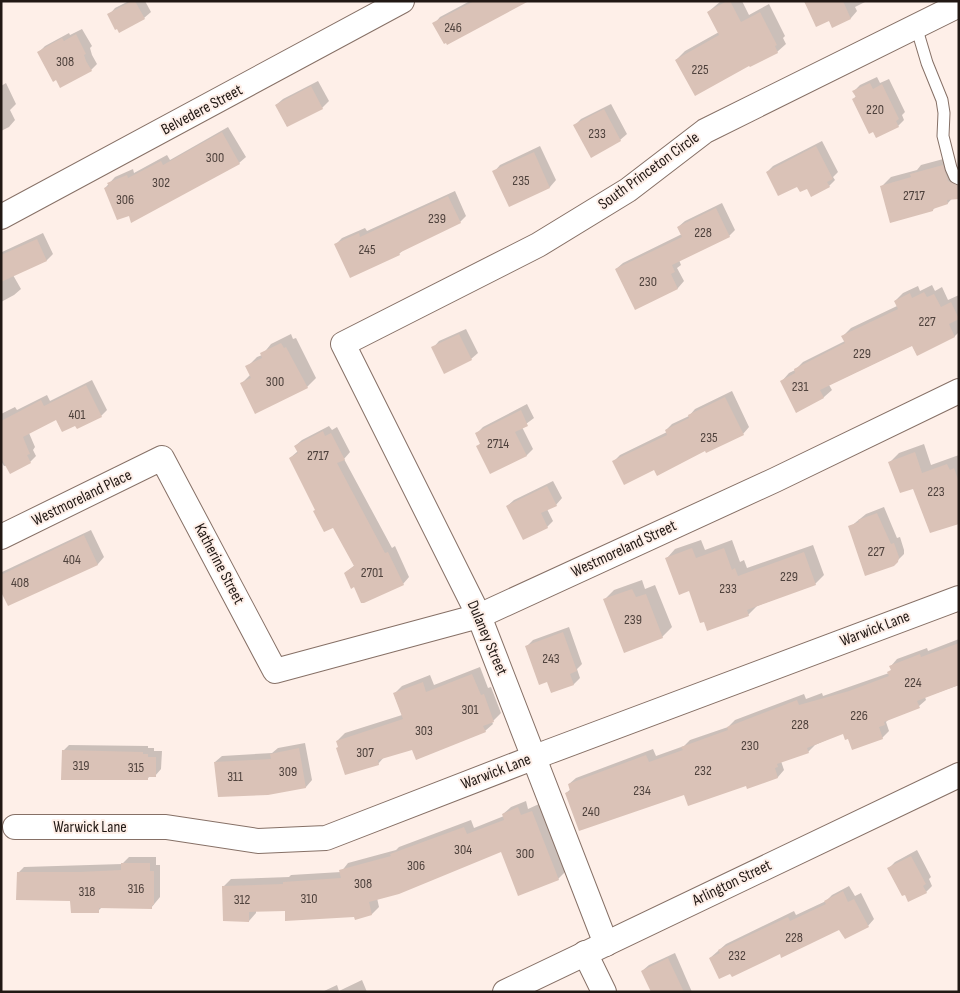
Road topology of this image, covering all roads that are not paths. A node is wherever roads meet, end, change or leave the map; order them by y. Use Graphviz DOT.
graph roads {
  1 [pos="402,1"];
  2 [pos="959,5"];
  3 [pos="916,26"];
  4 [pos="959,179"];
  5 [pos="1,217"];
  6 [pos="343,344"];
  7 [pos="959,391"];
  8 [pos="162,458"];
  9 [pos="1,537"];
  10 [pos="959,598"];
  11 [pos="479,616"];
  12 [pos="275,671"];
  13 [pos="534,757"];
  14 [pos="959,775"];
  15 [pos="15,827"];
  16 [pos="596,948"];
  17 [pos="505,992"];
  18 [pos="604,992"];
  1 -- 5 [label="street, Belvedere Street"];
  2 -- 3 [label="street, South Princeton Circle"];
  3 -- 4 [label="lane"];
  3 -- 6 [label="street, South Princeton Circle"];
  6 -- 11 [label="street, Dulaney Street"];
  7 -- 11 [label="street, Westmoreland Street"];
  8 -- 9 [label="street, Westmoreland Place"];
  8 -- 12 [label="street, Katherine Street"];
  10 -- 13 [label="street, Warwick Lane"];
  11 -- 12 [label="street, Westmoreland Street"];
  11 -- 13 [label="street, Dulaney Street"];
  13 -- 15 [label="street, Warwick Lane"];
  13 -- 16 [label="street, Dulaney Street"];
  14 -- 16 [label="street, Arlington Street"];
  16 -- 17 [label="street, Arlington Street"];
  16 -- 18 [label="street, Dulaney Street"];
}
